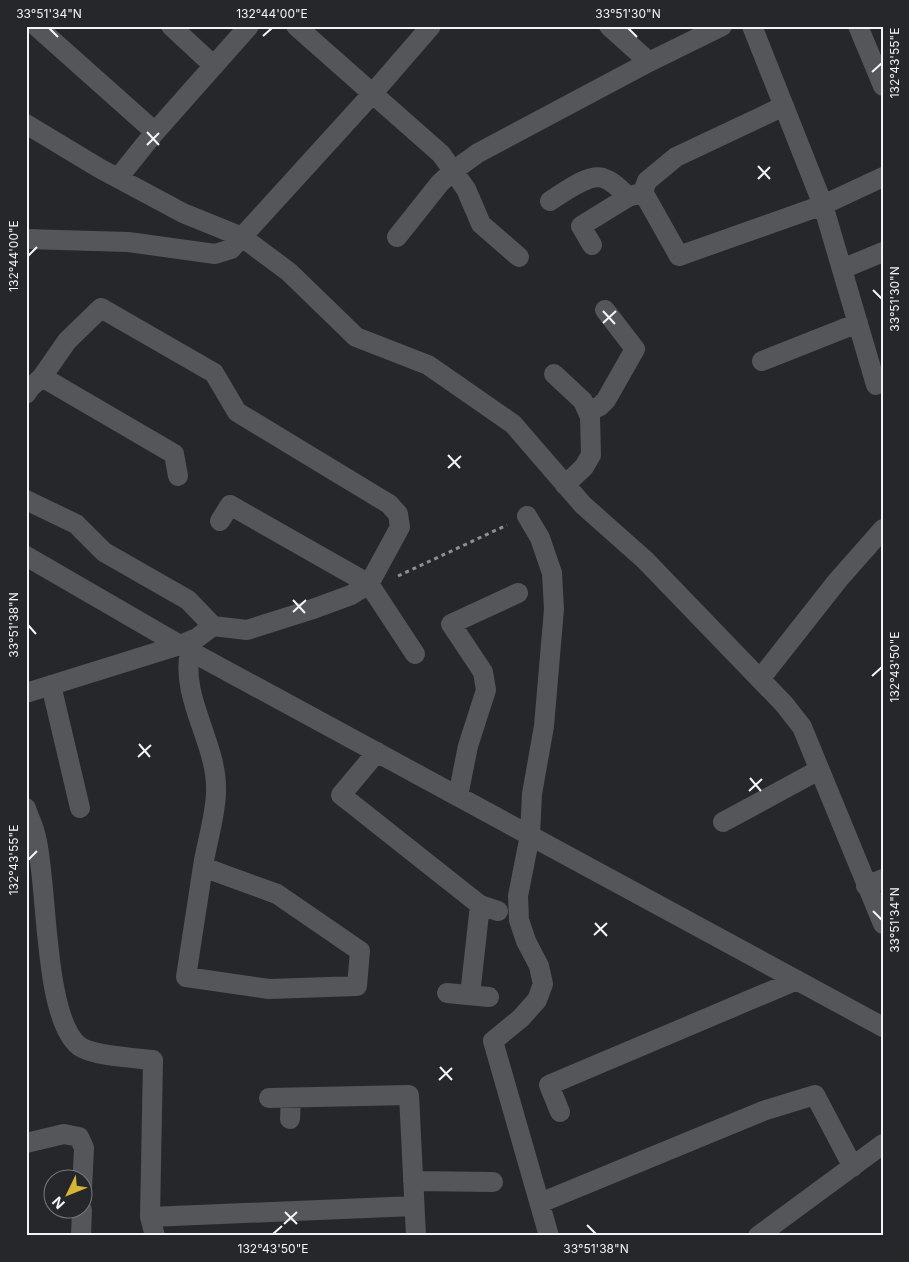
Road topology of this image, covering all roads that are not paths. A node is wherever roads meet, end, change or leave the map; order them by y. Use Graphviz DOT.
graph roads {
  1 [pos="36,26"];
  2 [pos="170,26"];
  3 [pos="249,26"];
  4 [pos="296,26"];
  5 [pos="431,26"];
  6 [pos="610,26"];
  7 [pos="722,26"];
  8 [pos="752,26"];
  9 [pos="858,26"];
  10 [pos="649,62"];
  11 [pos="214,66"];
  12 [pos="883,86"];
  13 [pos="373,94"];
  14 [pos="784,106"];
  15 [pos="26,124"];
  16 [pos="155,132"];
  17 [pos="453,171"];
  18 [pos="883,177"];
  19 [pos="118,178"];
  20 [pos="635,194"];
  21 [pos="550,201"];
  22 [pos="823,205"];
  23 [pos="242,237"];
  24 [pos="397,237"];
  25 [pos="26,239"];
  26 [pos="592,245"];
  27 [pos="883,252"];
  28 [pos="519,257"];
  29 [pos="842,269"];
  30 [pos="604,310"];
  31 [pos="858,323"];
  32 [pos="762,361"];
  33 [pos="554,374"];
  34 [pos="42,377"];
  35 [pos="876,385"];
  36 [pos="26,394"];
  37 [pos="588,412"];
  38 [pos="178,476"];
  39 [pos="565,485"];
  40 [pos="26,500"];
  41 [pos="527,516"];
  42 [pos="220,521"];
  43 [pos="883,529"];
  44 [pos="26,556"];
  45 [pos="370,584"];
  46 [pos="518,593"];
  47 [pos="213,626"];
  48 [pos="185,648"];
  49 [pos="415,654"];
  50 [pos="760,679"];
  51 [pos="51,685"];
  52 [pos="26,693"];
  53 [pos="377,752"];
  54 [pos="819,770"];
  55 [pos="458,796"];
  56 [pos="26,808"];
  57 [pos="80,808"];
  58 [pos="724,822"];
  59 [pos="530,835"];
  60 [pos="203,867"];
  61 [pos="874,882"];
  62 [pos="883,924"];
  63 [pos="797,980"];
  64 [pos="446,993"];
  65 [pos="883,1027"];
  66 [pos="269,1098"];
  67 [pos="291,1098"];
  68 [pos="560,1112"];
  69 [pos="290,1119"];
  70 [pos="26,1144"];
  71 [pos="883,1144"];
  72 [pos="853,1166"];
  73 [pos="83,1170"];
  74 [pos="413,1181"];
  75 [pos="494,1182"];
  76 [pos="540,1203"];
  77 [pos="414,1206"];
  78 [pos="82,1220"];
  79 [pos="153,1226"];
  80 [pos="81,1236"];
  81 [pos="416,1236"];
  82 [pos="549,1236"];
  83 [pos="758,1236"];
  1 -- 16 [label="street"];
  2 -- 11 [label="street"];
  3 -- 11 [label="street"];
  4 -- 13 [label="street"];
  5 -- 13 [label="street"];
  6 -- 10 [label="street"];
  7 -- 10 [label="street"];
  8 -- 14 [label="street"];
  9 -- 12 [label="street"];
  10 -- 17 [label="street"];
  11 -- 16 [label="street"];
  13 -- 17 [label="street"];
  13 -- 23 [label="street"];
  14 -- 20 [label="street"];
  14 -- 22 [label="street"];
  15 -- 19 [label="street"];
  16 -- 19 [label="street"];
  17 -- 24 [label="street"];
  17 -- 28 [label="street"];
  18 -- 22 [label="street"];
  19 -- 23 [label="street"];
  20 -- 21 [label="street"];
  20 -- 22 [label="street"];
  20 -- 26 [label="street"];
  22 -- 29 [label="street"];
  23 -- 25 [label="street"];
  23 -- 39 [label="street"];
  27 -- 29 [label="street"];
  29 -- 31 [label="street"];
  30 -- 37 [label="street"];
  31 -- 32 [label="street"];
  31 -- 35 [label="street"];
  33 -- 37 [label="street"];
  34 -- 36 [label="street"];
  34 -- 38 [label="street"];
  34 -- 45 [label="street"];
  37 -- 39 [label="street"];
  39 -- 50 [label="street"];
  40 -- 47 [label="street"];
  41 -- 59 [label="street"];
  42 -- 45 [label="street"];
  43 -- 50 [label="street"];
  44 -- 48 [label="street"];
  45 -- 47 [label="street"];
  45 -- 49 [label="street"];
  46 -- 55 [label="street"];
  47 -- 48 [label="street"];
  48 -- 51 [label="street"];
  48 -- 53 [label="street"];
  48 -- 60 [label="street"];
  50 -- 54 [label="street"];
  51 -- 52 [label="street"];
  51 -- 57 [label="street"];
  53 -- 55 [label="street"];
  53 -- 64 [label="street"];
  54 -- 58 [label="street"];
  54 -- 61 [label="street"];
  55 -- 59 [label="street"];
  56 -- 79 [label="street"];
  59 -- 63 [label="street"];
  59 -- 76 [label="street"];
  60 -- 60 [label="street"];
  61 -- 62 [label="street"];
  63 -- 65 [label="street"];
  63 -- 68 [label="street"];
  66 -- 67 [label="street"];
  67 -- 69 [label="street"];
  67 -- 74 [label="street"];
  70 -- 73 [label="street"];
  71 -- 72 [label="street"];
  72 -- 76 [label="street"];
  72 -- 83 [label="street"];
  74 -- 75 [label="street"];
  74 -- 77 [label="street"];
  76 -- 82 [label="street"];
  77 -- 79 [label="street"];
  77 -- 81 [label="street"];
  78 -- 80 [label="street"];
}
